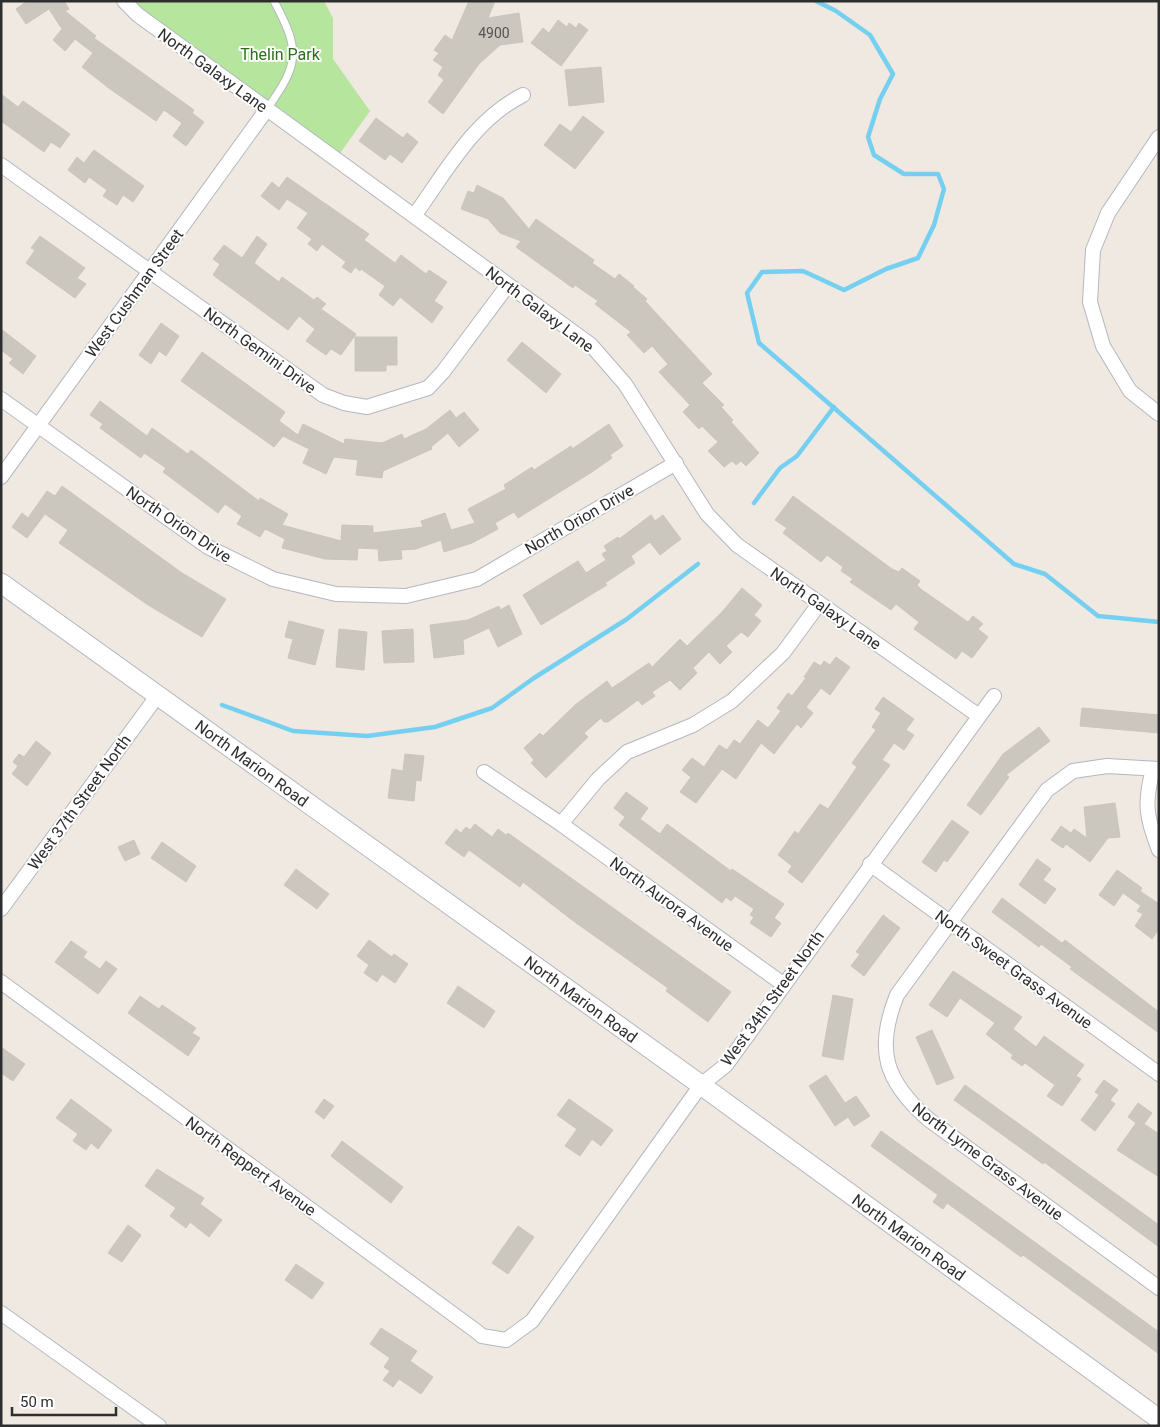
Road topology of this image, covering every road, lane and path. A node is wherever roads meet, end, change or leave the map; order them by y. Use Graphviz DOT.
graph roads {
  1 [pos="124,1"];
  2 [pos="274,1"];
  3 [pos="523,95"];
  4 [pos="267,109"];
  5 [pos="1159,138"];
  6 [pos="1,165"];
  7 [pos="414,216"];
  8 [pos="150,271"];
  9 [pos="508,284"];
  10 [pos="1,399"];
  11 [pos="1159,414"];
  12 [pos="37,426"];
  13 [pos="676,463"];
  14 [pos="1,477"];
  15 [pos="1,584"];
  16 [pos="818,604"];
  17 [pos="158,695"];
  18 [pos="994,696"];
  19 [pos="979,716"];
  20 [pos="1156,769"];
  21 [pos="484,772"];
  22 [pos="561,824"];
  23 [pos="1159,850"];
  24 [pos="870,864"];
  25 [pos="1,909"];
  26 [pos="950,922"];
  27 [pos="1,982"];
  28 [pos="783,984"];
  29 [pos="1159,1074"];
  30 [pos="701,1085"];
  31 [pos="1159,1288"];
  32 [pos="1,1313"];
  33 [pos="506,1340"];
  34 [pos="1159,1419"];
  35 [pos="159,1426"];
  1 -- 4 [label="street, North Galaxy Lane"];
  2 -- 4 [label="lane"];
  3 -- 7 [label="street"];
  4 -- 7 [label="street, North Galaxy Lane"];
  4 -- 8 [label="street, West Cushman Street"];
  5 -- 11 [label="street"];
  6 -- 8 [label="street, North Gemini Drive"];
  7 -- 9 [label="street, North Galaxy Lane"];
  8 -- 9 [label="street, North Gemini Drive"];
  8 -- 12 [label="street, West Cushman Street"];
  9 -- 13 [label="street, North Galaxy Lane"];
  10 -- 12 [label="street, North Orion Drive"];
  12 -- 13 [label="street, North Orion Drive"];
  12 -- 14 [label="street, West Cushman Street"];
  13 -- 16 [label="street, North Galaxy Lane"];
  15 -- 17 [label="main road, North Marion Road"];
  16 -- 19 [label="street, North Galaxy Lane"];
  16 -- 22 [label="street"];
  17 -- 25 [label="street, West 37th Street North"];
  17 -- 30 [label="main road, North Marion Road"];
  18 -- 19 [label="street, West 34th Street North"];
  19 -- 24 [label="street, West 34th Street North"];
  20 -- 23 [label="street"];
  20 -- 26 [label="street, North Lyme Grass Avenue"];
  21 -- 22 [label="street, North Aurora Avenue"];
  22 -- 28 [label="street, North Aurora Avenue"];
  24 -- 26 [label="street, North Sweet Grass Avenue"];
  24 -- 28 [label="street, West 34th Street North"];
  26 -- 29 [label="street, North Sweet Grass Avenue"];
  26 -- 31 [label="street, North Lyme Grass Avenue"];
  27 -- 33 [label="street, North Reppert Avenue"];
  28 -- 30 [label="street, West 34th Street North"];
  30 -- 33 [label="street, West 34th Street North"];
  30 -- 34 [label="main road, North Marion Road"];
  32 -- 35 [label="street"];
}
